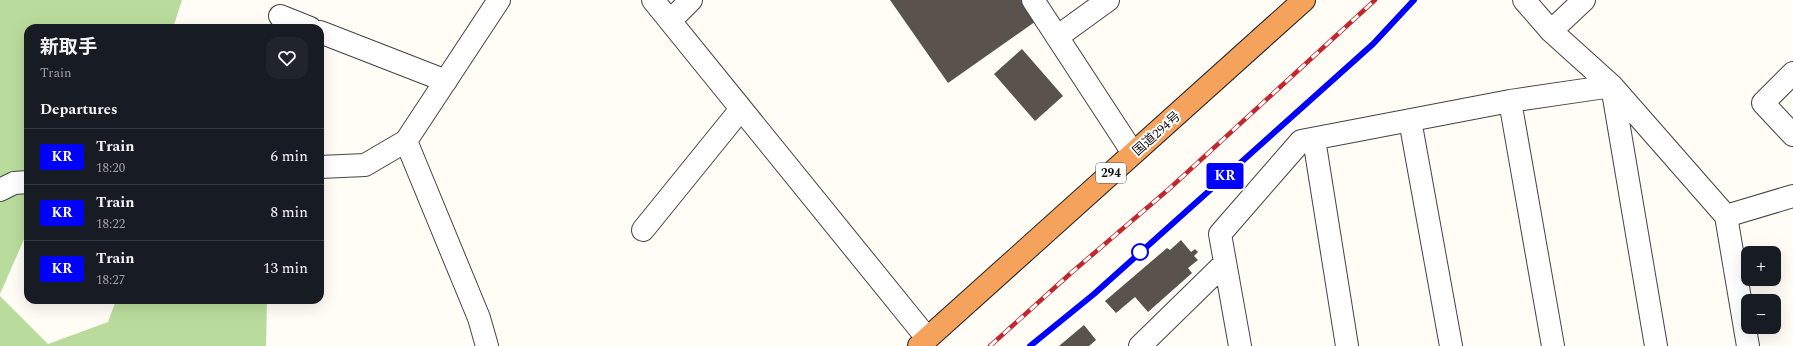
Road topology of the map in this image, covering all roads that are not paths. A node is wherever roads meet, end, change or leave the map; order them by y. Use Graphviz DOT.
graph roads {
  1 [pos="499,0"];
  2 [pos="653,0"];
  3 [pos="691,0"];
  4 [pos="1033,0"];
  5 [pos="1108,0"];
  6 [pos="1304,0"];
  7 [pos="1524,0"];
  8 [pos="1584,0"];
  9 [pos="280,16"];
  10 [pos="670,21"];
  11 [pos="300,24"];
  12 [pos="1551,31"];
  13 [pos="324,34"];
  14 [pos="1057,37"];
  15 [pos="1793,73"];
  16 [pos="446,81"];
  17 [pos="1612,86"];
  18 [pos="1510,101"];
  19 [pos="742,109"];
  20 [pos="1410,120"];
  21 [pos="1793,134"];
  22 [pos="1314,139"];
  23 [pos="406,141"];
  24 [pos="1133,153"];
  25 [pos="324,167"];
  26 [pos="24,182"];
  27 [pos="0,190"];
  28 [pos="1793,196"];
  29 [pos="1726,216"];
  30 [pos="643,230"];
  31 [pos="1225,263"];
  32 [pos="923,342"];
  33 [pos="487,346"];
  34 [pos="1140,346"];
  35 [pos="1240,346"];
  36 [pos="1347,346"];
  37 [pos="1451,346"];
  38 [pos="1553,346"];
  39 [pos="1656,346"];
  40 [pos="1748,346"];
  1 -- 16 [label="street"];
  2 -- 10 [label="street"];
  3 -- 10 [label="street"];
  4 -- 14 [label="street"];
  5 -- 14 [label="street"];
  6 -- 24 [label="highway, 国道294号 / 294"];
  7 -- 12 [label="street"];
  8 -- 12 [label="street"];
  9 -- 11 [label="street"];
  10 -- 19 [label="street"];
  12 -- 17 [label="street"];
  13 -- 16 [label="street"];
  14 -- 24 [label="street"];
  15 -- 21 [label="street"];
  16 -- 23 [label="street"];
  17 -- 18 [label="street"];
  17 -- 29 [label="street"];
  17 -- 39 [label="street"];
  18 -- 20 [label="street"];
  18 -- 38 [label="street"];
  19 -- 30 [label="street"];
  19 -- 32 [label="street"];
  20 -- 22 [label="street"];
  20 -- 37 [label="street"];
  22 -- 31 [label="street"];
  22 -- 36 [label="street"];
  23 -- 25 [label="street"];
  23 -- 33 [label="street"];
  24 -- 32 [label="highway, 国道294号 / 294"];
  26 -- 27 [label="street"];
  28 -- 29 [label="street"];
  29 -- 40 [label="street"];
  31 -- 34 [label="street"];
  31 -- 35 [label="street"];
}
